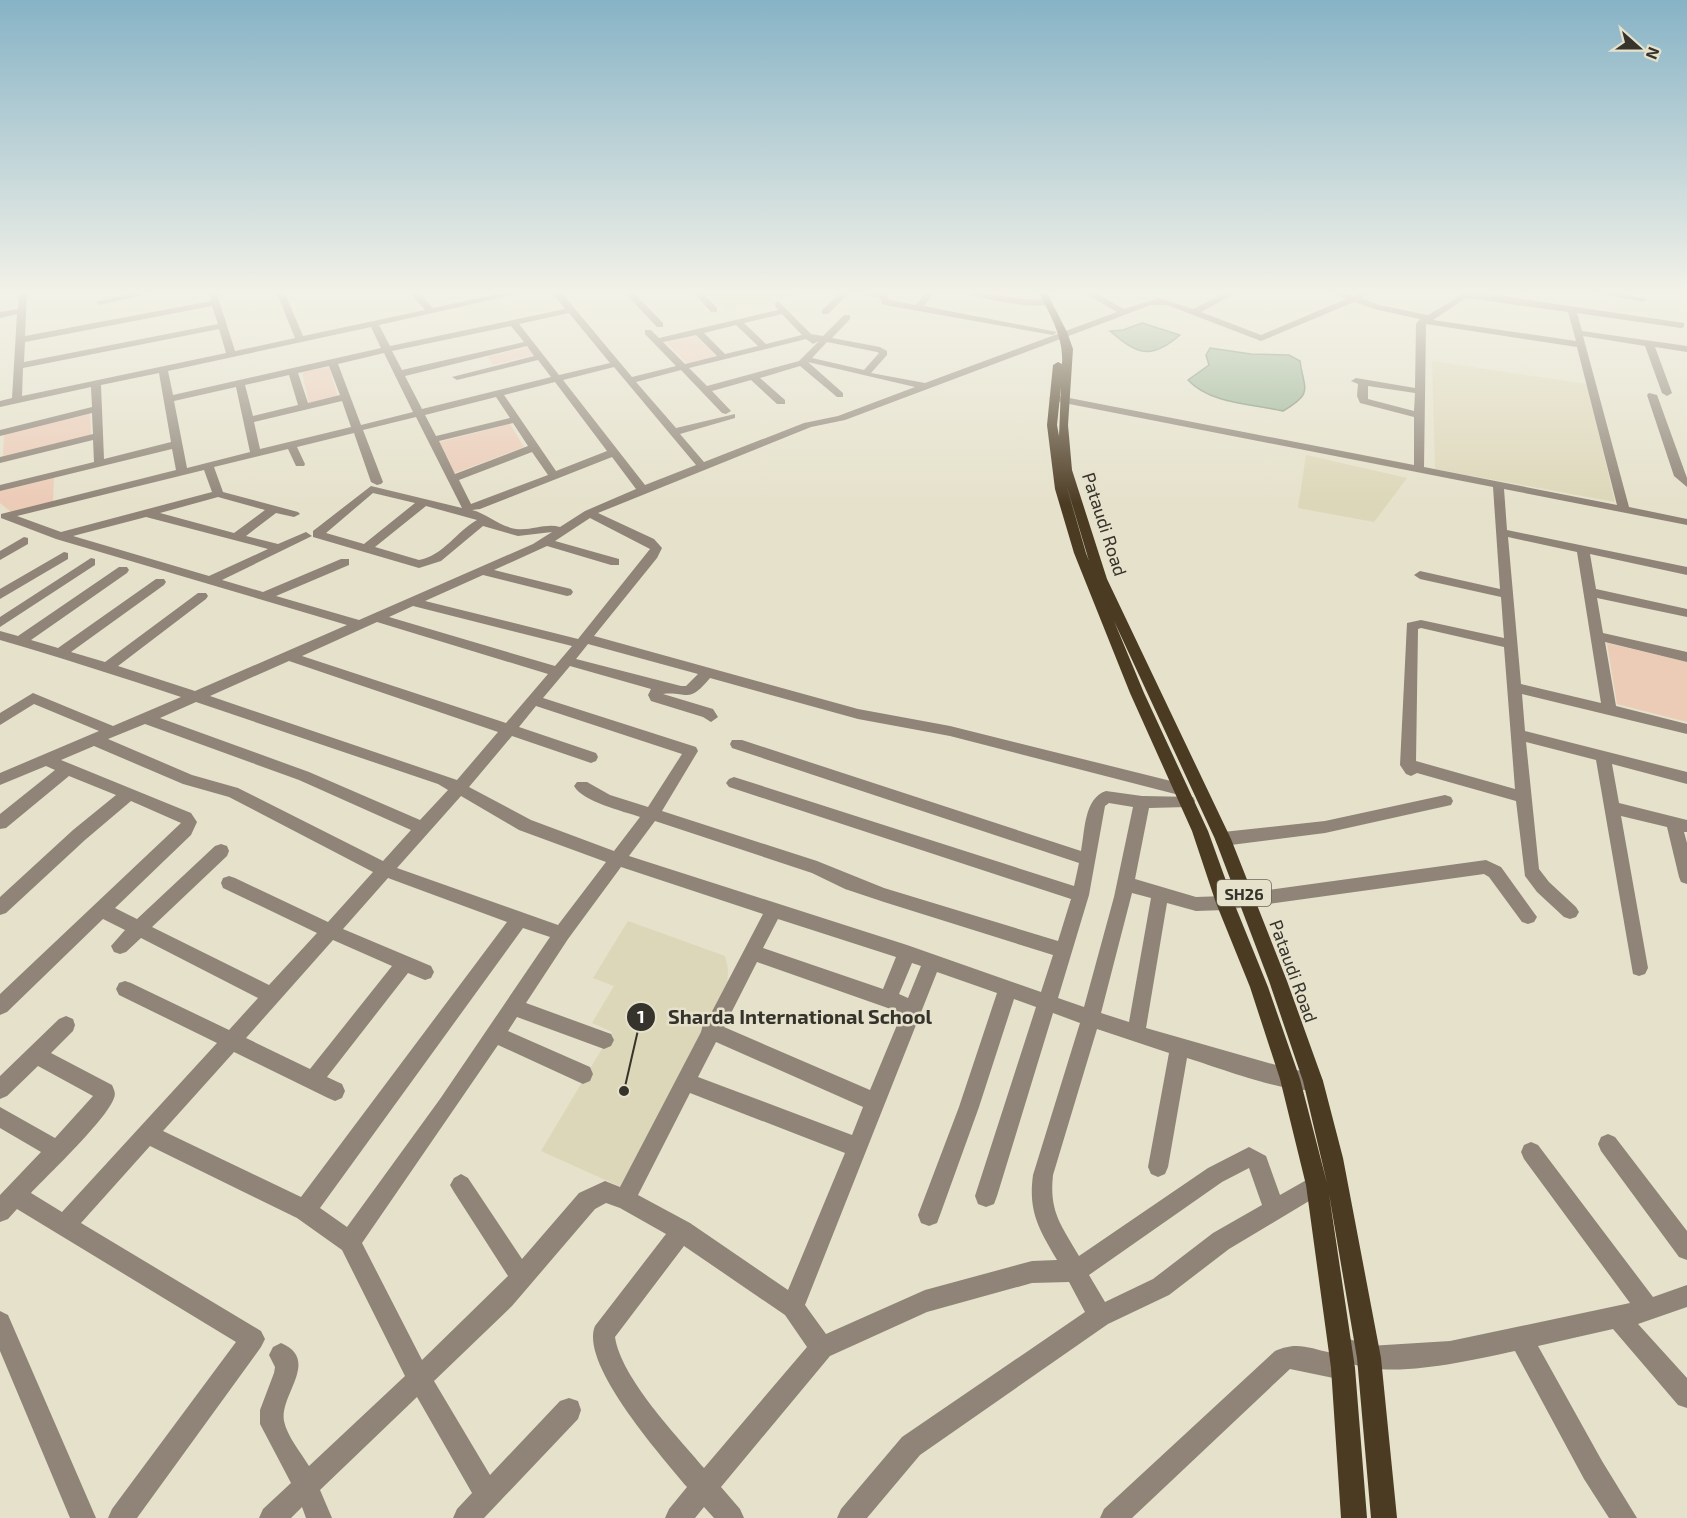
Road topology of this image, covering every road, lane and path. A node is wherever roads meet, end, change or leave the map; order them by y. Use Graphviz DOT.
graph roads {
  1 [pos="19,362"];
  2 [pos="40,362"];
  3 [pos="193,362"];
  4 [pos="338,362"];
  5 [pos="391,362"];
  6 [pos="449,362"];
  7 [pos="528,362"];
  8 [pos="544,362"];
  9 [pos="678,362"];
  10 [pos="704,362"];
  11 [pos="801,362"];
  12 [pos="805,362"];
  13 [pos="808,362"];
  14 [pos="877,362"];
  15 [pos="988,362"];
  16 [pos="1059,362"];
  17 [pos="1421,362"];
  18 [pos="1585,362"];
  19 [pos="1656,362"];
  20 [pos="333,363"];
  21 [pos="617,364"];
  22 [pos="19,366"];
  23 [pos="683,367"];
  24 [pos="163,368"];
  25 [pos="293,371"];
  26 [pos="399,374"];
  27 [pos="872,376"];
  28 [pos="753,377"];
  29 [pos="556,379"];
  30 [pos="631,380"];
  31 [pos="96,382"];
  32 [pos="240,383"];
  33 [pos="925,386"];
  34 [pos="464,388"];
  35 [pos="705,390"];
  36 [pos="1418,391"];
  37 [pos="499,393"];
  38 [pos="1667,393"];
  39 [pos="840,395"];
  40 [pos="1652,395"];
  41 [pos="346,397"];
  42 [pos="169,399"];
  43 [pos="1059,399"];
  44 [pos="17,400"];
  45 [pos="781,402"];
  46 [pos="0,404"];
  47 [pos="304,407"];
  48 [pos="98,409"];
  49 [pos="418,413"];
  50 [pos="1418,415"];
  51 [pos="516,419"];
  52 [pos="249,420"];
  53 [pos="358,428"];
  54 [pos="675,432"];
  55 [pos="0,433"];
  56 [pos="98,436"];
  57 [pos="432,440"];
  58 [pos="178,444"];
  59 [pos="291,444"];
  60 [pos="535,447"];
  61 [pos="614,452"];
  62 [pos="256,453"];
  63 [pos="0,460"];
  64 [pos="99,462"];
  65 [pos="300,464"];
  66 [pos="208,466"];
  67 [pos="702,466"];
  68 [pos="1419,470"];
  69 [pos="182,472"];
  70 [pos="554,476"];
  71 [pos="451,479"];
  72 [pos="377,482"];
  73 [pos="1687,484"];
  74 [pos="1498,485"];
  75 [pos="0,488"];
  76 [pos="643,490"];
  77 [pos="218,494"];
  78 [pos="424,502"];
  79 [pos="274,509"];
  80 [pos="1624,510"];
  81 [pos="143,513"];
  82 [pos="589,513"];
  83 [pos="2,514"];
  84 [pos="294,514"];
  85 [pos="483,521"];
  86 [pos="1687,522"];
  87 [pos="561,531"];
  88 [pos="1502,532"];
  89 [pos="60,536"];
  90 [pos="306,536"];
  91 [pos="236,537"];
  92 [pos="24,541"];
  93 [pos="546,542"];
  94 [pos="279,548"];
  95 [pos="365,549"];
  96 [pos="1583,549"];
  97 [pos="0,556"];
  98 [pos="64,556"];
  99 [pos="91,562"];
  100 [pos="345,562"];
  101 [pos="615,562"];
  102 [pos="123,570"];
  103 [pos="481,571"];
  104 [pos="1687,571"];
  105 [pos="1420,575"];
  106 [pos="213,579"];
  107 [pos="160,582"];
  108 [pos="567,592"];
  109 [pos="1590,592"];
  110 [pos="1506,594"];
  111 [pos="0,595"];
  112 [pos="266,595"];
  113 [pos="202,596"];
  114 [pos="413,602"];
  115 [pos="1110,613"];
  116 [pos="1687,613"];
  117 [pos="377,618"];
  118 [pos="0,623"];
  119 [pos="361,625"];
  120 [pos="0,635"];
  121 [pos="1596,636"];
  122 [pos="582,641"];
  123 [pos="19,642"];
  124 [pos="1511,644"];
  125 [pos="60,653"];
  126 [pos="288,656"];
  127 [pos="1687,657"];
  128 [pos="107,667"];
  129 [pos="562,667"];
  130 [pos="707,672"];
  131 [pos="657,686"];
  132 [pos="1515,687"];
  133 [pos="195,697"];
  134 [pos="533,700"];
  135 [pos="1609,710"];
  136 [pos="711,717"];
  137 [pos="145,718"];
  138 [pos="0,720"];
  139 [pos="507,729"];
  140 [pos="1687,729"];
  141 [pos="112,731"];
  142 [pos="1519,735"];
  143 [pos="93,739"];
  144 [pos="737,744"];
  145 [pos="1603,756"];
  146 [pos="591,757"];
  147 [pos="46,760"];
  148 [pos="0,766"];
  149 [pos="68,768"];
  150 [pos="15,773"];
  151 [pos="1687,778"];
  152 [pos="0,779"];
  153 [pos="734,783"];
  154 [pos="582,786"];
  155 [pos="458,789"];
  156 [pos="130,793"];
  157 [pos="1183,795"];
  158 [pos="1523,797"];
  159 [pos="1445,801"];
  160 [pos="1142,802"];
  161 [pos="1611,807"];
  162 [pos="652,813"];
  163 [pos="0,823"];
  164 [pos="1681,825"];
  165 [pos="422,828"];
  166 [pos="1223,839"];
  167 [pos="221,851"];
  168 [pos="616,859"];
  169 [pos="1089,860"];
  170 [pos="384,870"];
  171 [pos="1687,877"];
  172 [pos="229,883"];
  173 [pos="1126,885"];
  174 [pos="1160,894"];
  175 [pos="1081,895"];
  176 [pos="1246,900"];
  177 [pos="1225,903"];
  178 [pos="0,908"];
  179 [pos="101,909"];
  180 [pos="774,910"];
  181 [pos="1570,912"];
  182 [pos="1528,917"];
  183 [pos="520,918"];
  184 [pos="139,928"];
  185 [pos="330,931"];
  186 [pos="562,934"];
  187 [pos="120,946"];
  188 [pos="1065,951"];
  189 [pos="752,952"];
  190 [pos="907,953"];
  191 [pos="405,963"];
  192 [pos="931,963"];
  193 [pos="1640,968"];
  194 [pos="425,972"];
  195 [pos="125,989"];
  196 [pos="1008,989"];
  197 [pos="272,996"];
  198 [pos="887,1000"];
  199 [pos="1048,1001"];
  200 [pos="0,1006"];
  201 [pos="512,1007"];
  202 [pos="913,1008"];
  203 [pos="1092,1017"];
  204 [pos="66,1024"];
  205 [pos="710,1030"];
  206 [pos="494,1034"];
  207 [pos="1136,1034"];
  208 [pos="232,1040"];
  209 [pos="604,1040"];
  210 [pos="1179,1047"];
  211 [pos="36,1055"];
  212 [pos="583,1074"];
  213 [pos="1290,1079"];
  214 [pos="312,1081"];
  215 [pos="1313,1081"];
  216 [pos="685,1082"];
  217 [pos="0,1089"];
  218 [pos="335,1091"];
  219 [pos="876,1102"];
  220 [pos="0,1117"];
  221 [pos="146,1133"];
  222 [pos="1608,1144"];
  223 [pos="857,1147"];
  224 [pos="57,1150"];
  225 [pos="1531,1152"];
  226 [pos="1158,1167"];
  227 [pos="461,1185"];
  228 [pos="1317,1185"];
  229 [pos="16,1196"];
  230 [pos="986,1196"];
  231 [pos="625,1199"];
  232 [pos="305,1210"];
  233 [pos="1274,1210"];
  234 [pos="0,1211"];
  235 [pos="929,1215"];
  236 [pos="66,1224"];
  237 [pos="682,1231"];
  238 [pos="350,1242"];
  239 [pos="1687,1249"];
  240 [pos="1076,1271"];
  241 [pos="521,1277"];
  242 [pos="1687,1296"];
  243 [pos="793,1307"];
  244 [pos="1649,1310"];
  245 [pos="1100,1316"];
  246 [pos="1616,1316"];
  247 [pos="0,1323"];
  248 [pos="1521,1338"];
  249 [pos="822,1348"];
  250 [pos="281,1355"];
  251 [pos="1342,1358"];
  252 [pos="1369,1358"];
  253 [pos="418,1377"];
  254 [pos="1687,1396"];
  255 [pos="568,1410"];
  256 [pos="306,1486"];
  257 [pos="704,1487"];
  258 [pos="488,1496"];
  259 [pos="82,1518"];
  260 [pos="121,1518"];
  261 [pos="272,1518"];
  262 [pos="319,1518"];
  263 [pos="466,1518"];
  264 [pos="678,1518"];
  265 [pos="730,1518"];
  266 [pos="850,1518"];
  267 [pos="1113,1518"];
  268 [pos="1354,1518"];
  269 [pos="1384,1518"];
  270 [pos="1624,1518"];
  1 -- 22 [label="street"];
  2 -- 22 [label="street"];
  3 -- 24 [label="street"];
  4 -- 20 [label="street"];
  5 -- 26 [label="street"];
  6 -- 26 [label="street"];
  6 -- 34 [label="street"];
  7 -- 34 [label="street"];
  8 -- 29 [label="street"];
  9 -- 23 [label="street"];
  10 -- 23 [label="street"];
  11 -- 28 [label="street"];
  12 -- 39 [label="street"];
  13 -- 14 [label="street"];
  15 -- 33 [label="street"];
  16 -- 43 [label="main road, SH26"];
  17 -- 36 [label="street"];
  18 -- 80 [label="street"];
  19 -- 38 [label="street"];
  20 -- 25 [label="street"];
  20 -- 41 [label="street"];
  21 -- 29 [label="street"];
  21 -- 30 [label="street"];
  22 -- 44 [label="street"];
  23 -- 30 [label="street"];
  23 -- 35 [label="street"];
  24 -- 31 [label="street"];
  24 -- 42 [label="street"];
  25 -- 32 [label="street"];
  25 -- 47 [label="street"];
  26 -- 49 [label="street"];
  27 -- 33 [label="street"];
  28 -- 35 [label="street"];
  28 -- 45 [label="street"];
  29 -- 37 [label="street"];
  29 -- 61 [label="street"];
  30 -- 54 [label="street"];
  31 -- 44 [label="street"];
  31 -- 48 [label="street"];
  32 -- 42 [label="street"];
  32 -- 52 [label="street"];
  33 -- 67 [label="street"];
  34 -- 37 [label="street"];
  34 -- 49 [label="street"];
  35 -- 54 [label="street"];
  36 -- 50 [label="street"];
  36 -- 50 [label="street"];
  37 -- 51 [label="street"];
  40 -- 73 [label="street"];
  41 -- 47 [label="street"];
  41 -- 53 [label="street"];
  42 -- 58 [label="street"];
  43 -- 68 [label="street"];
  43 -- 115 [label="main road, SH26"];
  44 -- 46 [label="street"];
  47 -- 52 [label="street"];
  48 -- 55 [label="street"];
  48 -- 56 [label="street"];
  49 -- 53 [label="street"];
  49 -- 57 [label="street"];
  50 -- 68 [label="street"];
  51 -- 57 [label="street"];
  51 -- 60 [label="street"];
  52 -- 62 [label="street"];
  53 -- 59 [label="street"];
  53 -- 72 [label="street"];
  54 -- 67 [label="street"];
  56 -- 63 [label="street"];
  56 -- 64 [label="street"];
  57 -- 71 [label="street"];
  58 -- 64 [label="street"];
  58 -- 69 [label="street"];
  59 -- 62 [label="street"];
  59 -- 65 [label="street"];
  60 -- 70 [label="street"];
  60 -- 71 [label="street"];
  61 -- 70 [label="street"];
  61 -- 76 [label="street"];
  62 -- 66 [label="street"];
  64 -- 75 [label="street"];
  66 -- 69 [label="street"];
  66 -- 77 [label="street"];
  67 -- 76 [label="street"];
  68 -- 74 [label="street"];
  69 -- 83 [label="street"];
  70 -- 71 [label="street"];
  74 -- 80 [label="street"];
  74 -- 88 [label="street"];
  76 -- 82 [label="street"];
  77 -- 79 [label="street"];
  77 -- 81 [label="street"];
  78 -- 85 [label="street"];
  78 -- 95 [label="street"];
  78 -- 95 [label="street"];
  79 -- 84 [label="street"];
  79 -- 91 [label="street"];
  80 -- 86 [label="street"];
  81 -- 89 [label="street"];
  81 -- 91 [label="street"];
  82 -- 87 [label="street"];
  82 -- 122 [label="street"];
  83 -- 89 [label="street"];
  85 -- 87 [label="street"];
  85 -- 95 [label="street"];
  87 -- 93 [label="street"];
  88 -- 96 [label="street"];
  88 -- 110 [label="street"];
  89 -- 106 [label="street"];
  90 -- 94 [label="street"];
  91 -- 94 [label="street"];
  92 -- 97 [label="street"];
  93 -- 101 [label="street"];
  93 -- 103 [label="street"];
  94 -- 106 [label="street"];
  96 -- 104 [label="street"];
  96 -- 109 [label="street"];
  98 -- 111 [label="street"];
  99 -- 118 [label="street"];
  100 -- 112 [label="street"];
  102 -- 123 [label="street"];
  103 -- 108 [label="street"];
  103 -- 114 [label="street"];
  105 -- 110 [label="street"];
  106 -- 112 [label="street"];
  107 -- 125 [label="street"];
  109 -- 116 [label="street"];
  109 -- 121 [label="street"];
  110 -- 124 [label="street"];
  112 -- 119 [label="street"];
  113 -- 128 [label="street"];
  114 -- 117 [label="street"];
  114 -- 122 [label="street"];
  115 -- 157 [label="main road, SH26"];
  115 -- 166 [label="main road, Pataudi Road / SH26"];
  117 -- 119 [label="street"];
  117 -- 129 [label="street"];
  119 -- 126 [label="street"];
  120 -- 123 [label="street"];
  121 -- 127 [label="street"];
  121 -- 135 [label="street"];
  122 -- 129 [label="street"];
  122 -- 130 [label="street"];
  123 -- 125 [label="street"];
  124 -- 132 [label="street"];
  124 -- 158 [label="street"];
  125 -- 128 [label="street"];
  126 -- 133 [label="street"];
  126 -- 139 [label="street"];
  128 -- 133 [label="street"];
  129 -- 131 [label="street"];
  129 -- 134 [label="street"];
  130 -- 131 [label="street"];
  130 -- 157 [label="street"];
  131 -- 136 [label="street"];
  132 -- 135 [label="street"];
  132 -- 142 [label="street"];
  133 -- 137 [label="street"];
  133 -- 155 [label="street"];
  134 -- 139 [label="street"];
  134 -- 162 [label="street"];
  135 -- 140 [label="street"];
  137 -- 141 [label="street"];
  137 -- 165 [label="street"];
  138 -- 141 [label="street"];
  139 -- 146 [label="street"];
  139 -- 155 [label="street"];
  141 -- 143 [label="street"];
  142 -- 145 [label="street"];
  142 -- 158 [label="street"];
  143 -- 147 [label="street"];
  143 -- 170 [label="street"];
  144 -- 169 [label="street"];
  145 -- 151 [label="street"];
  145 -- 161 [label="street"];
  147 -- 149 [label="street"];
  147 -- 150 [label="street"];
  148 -- 150 [label="street"];
  149 -- 156 [label="street"];
  149 -- 163 [label="street"];
  150 -- 152 [label="street"];
  153 -- 175 [label="street"];
  154 -- 162 [label="street"];
  155 -- 165 [label="street"];
  155 -- 168 [label="street"];
  156 -- 178 [label="street"];
  156 -- 179 [label="street"];
  157 -- 160 [label="street"];
  157 -- 177 [label="main road, SH26"];
  158 -- 181 [label="street"];
  159 -- 166 [label="street"];
  160 -- 169 [label="street"];
  160 -- 173 [label="street"];
  161 -- 164 [label="street"];
  161 -- 193 [label="street"];
  162 -- 168 [label="street"];
  162 -- 188 [label="street"];
  164 -- 171 [label="street"];
  165 -- 170 [label="street"];
  166 -- 176 [label="main road, Pataudi Road / SH26"];
  167 -- 184 [label="street"];
  168 -- 180 [label="street"];
  168 -- 186 [label="street"];
  169 -- 175 [label="street"];
  170 -- 183 [label="street"];
  170 -- 185 [label="street"];
  172 -- 185 [label="street"];
  173 -- 174 [label="street"];
  173 -- 203 [label="street"];
  174 -- 177 [label="street"];
  174 -- 207 [label="street"];
  175 -- 188 [label="street"];
  176 -- 177 [label="street"];
  176 -- 182 [label="street"];
  176 -- 215 [label="main road, Pataudi Road / SH26"];
  177 -- 213 [label="main road, SH26"];
  179 -- 184 [label="street"];
  179 -- 200 [label="street"];
  180 -- 189 [label="street"];
  180 -- 190 [label="street"];
  183 -- 186 [label="street"];
  183 -- 232 [label="street"];
  184 -- 187 [label="street"];
  184 -- 197 [label="street"];
  185 -- 191 [label="street"];
  185 -- 197 [label="street"];
  186 -- 201 [label="street"];
  188 -- 199 [label="street"];
  189 -- 198 [label="street"];
  189 -- 205 [label="street"];
  190 -- 192 [label="street"];
  190 -- 198 [label="street"];
  191 -- 194 [label="street"];
  191 -- 214 [label="street"];
  192 -- 196 [label="street"];
  192 -- 202 [label="street"];
  195 -- 208 [label="street"];
  196 -- 199 [label="street"];
  196 -- 235 [label="street"];
  197 -- 208 [label="street"];
  198 -- 202 [label="street"];
  199 -- 203 [label="street"];
  199 -- 230 [label="street"];
  201 -- 206 [label="street"];
  201 -- 209 [label="street"];
  202 -- 219 [label="street"];
  203 -- 207 [label="street"];
  203 -- 240 [label="street"];
  204 -- 211 [label="street"];
  205 -- 216 [label="street"];
  205 -- 219 [label="street"];
  206 -- 212 [label="street"];
  206 -- 238 [label="street"];
  207 -- 210 [label="street"];
  208 -- 214 [label="street"];
  208 -- 221 [label="street"];
  210 -- 213 [label="street"];
  210 -- 226 [label="street"];
  211 -- 217 [label="street"];
  211 -- 224 [label="street"];
  213 -- 215 [label="street"];
  213 -- 228 [label="main road, SH26"];
  214 -- 218 [label="street"];
  215 -- 252 [label="main road, Pataudi Road / SH26"];
  216 -- 223 [label="street"];
  216 -- 231 [label="street"];
  219 -- 223 [label="street"];
  220 -- 224 [label="street"];
  221 -- 232 [label="street"];
  221 -- 236 [label="street"];
  222 -- 239 [label="street"];
  223 -- 243 [label="street"];
  224 -- 229 [label="street"];
  225 -- 244 [label="street"];
  227 -- 241 [label="street"];
  228 -- 233 [label="street"];
  228 -- 251 [label="main road, SH26"];
  229 -- 234 [label="street"];
  229 -- 236 [label="street"];
  231 -- 237 [label="street"];
  231 -- 241 [label="street"];
  232 -- 238 [label="street"];
  233 -- 240 [label="street"];
  233 -- 245 [label="street"];
  236 -- 260 [label="street"];
  237 -- 243 [label="street"];
  237 -- 257 [label="street"];
  238 -- 253 [label="street"];
  240 -- 245 [label="street"];
  240 -- 249 [label="street"];
  241 -- 253 [label="street"];
  242 -- 244 [label="street"];
  243 -- 249 [label="street"];
  244 -- 246 [label="street"];
  245 -- 266 [label="street"];
  246 -- 248 [label="street"];
  246 -- 254 [label="street"];
  247 -- 259 [label="street"];
  248 -- 252 [label="street"];
  248 -- 270 [label="street"];
  249 -- 257 [label="street"];
  250 -- 256 [label="street"];
  251 -- 252 [label="street"];
  251 -- 267 [label="street"];
  251 -- 268 [label="main road, SH26"];
  252 -- 269 [label="main road, Pataudi Road / SH26"];
  253 -- 256 [label="street"];
  253 -- 258 [label="street"];
  255 -- 258 [label="street"];
  256 -- 261 [label="street"];
  256 -- 262 [label="street"];
  257 -- 264 [label="street"];
  257 -- 265 [label="street"];
  258 -- 263 [label="street"];
}
